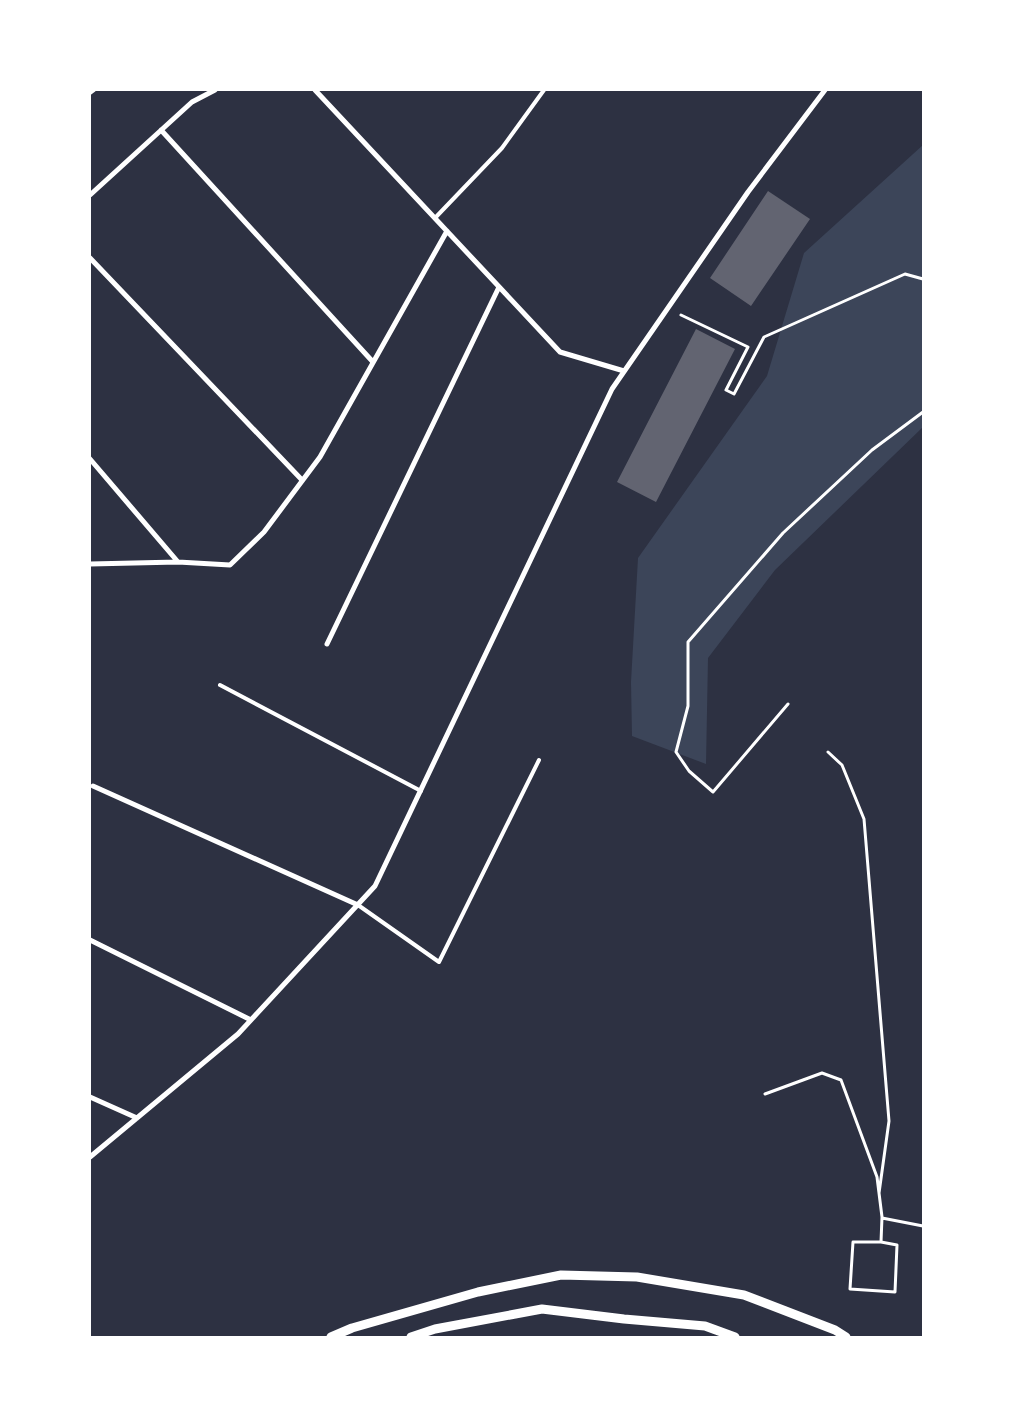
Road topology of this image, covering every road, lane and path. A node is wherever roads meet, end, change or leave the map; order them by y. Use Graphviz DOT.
graph roads {
  1 [pos="94,90"];
  2 [pos="215,90"];
  3 [pos="315,90"];
  4 [pos="544,90"];
  5 [pos="825,90"];
  6 [pos="90,93"];
  7 [pos="161,130"];
  8 [pos="90,195"];
  9 [pos="435,218"];
  10 [pos="446,231"];
  11 [pos="90,258"];
  12 [pos="923,279"];
  13 [pos="499,287"];
  14 [pos="667,309"];
  15 [pos="374,362"];
  16 [pos="624,371"];
  17 [pos="923,412"];
  18 [pos="90,459"];
  19 [pos="302,480"];
  20 [pos="178,562"];
  21 [pos="90,564"];
  22 [pos="327,644"];
  23 [pos="220,685"];
  24 [pos="788,704"];
  25 [pos="828,752"];
  26 [pos="539,760"];
  27 [pos="93,786"];
  28 [pos="420,791"];
  29 [pos="358,905"];
  30 [pos="90,940"];
  31 [pos="251,1020"];
  32 [pos="764,1094"];
  33 [pos="90,1097"];
  34 [pos="137,1118"];
  35 [pos="90,1157"];
  36 [pos="879,1193"];
  37 [pos="882,1218"];
  38 [pos="923,1226"];
  39 [pos="881,1242"];
  40 [pos="331,1337"];
  41 [pos="411,1337"];
  42 [pos="735,1337"];
  43 [pos="846,1337"];
  1 -- 6 [label="lane"];
  2 -- 7 [label="street"];
  3 -- 9 [label="street"];
  4 -- 9 [label="lane"];
  5 -- 14 [label="street"];
  7 -- 8 [label="street"];
  7 -- 15 [label="street"];
  9 -- 10 [label="street"];
  10 -- 13 [label="street"];
  10 -- 15 [label="street"];
  11 -- 19 [label="street"];
  12 -- 14 [label="path"];
  13 -- 16 [label="street"];
  13 -- 22 [label="street"];
  14 -- 16 [label="street"];
  15 -- 19 [label="street"];
  16 -- 28 [label="street"];
  17 -- 24 [label="path"];
  18 -- 20 [label="street"];
  19 -- 20 [label="street"];
  20 -- 21 [label="street"];
  23 -- 28 [label="lane"];
  25 -- 36 [label="path"];
  26 -- 29 [label="lane"];
  27 -- 29 [label="street"];
  28 -- 29 [label="street"];
  29 -- 31 [label="street"];
  30 -- 31 [label="street"];
  31 -- 34 [label="street"];
  32 -- 36 [label="path"];
  33 -- 34 [label="street"];
  34 -- 35 [label="street"];
  36 -- 37 [label="path"];
  37 -- 38 [label="path"];
  37 -- 39 [label="path"];
  39 -- 39 [label="path"];
  40 -- 43 [label="street"];
  41 -- 42 [label="street"];
}
